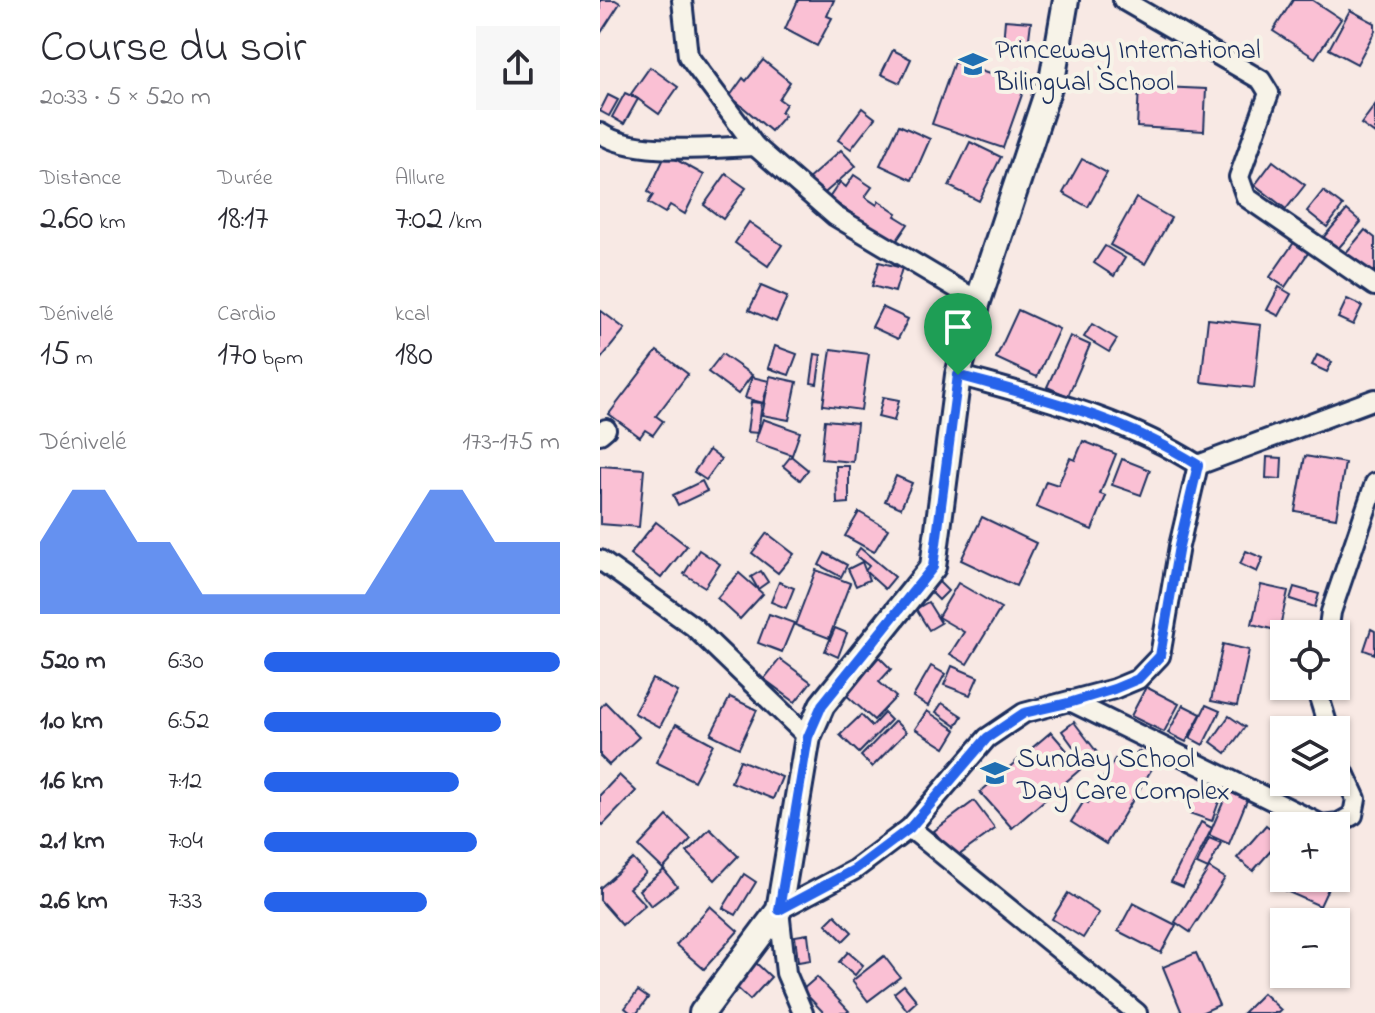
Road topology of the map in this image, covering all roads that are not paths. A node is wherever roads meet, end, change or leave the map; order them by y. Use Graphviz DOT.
graph roads {
  1 [pos="682,0"];
  2 [pos="1066,0"];
  3 [pos="1123,0"];
  4 [pos="600,133"];
  5 [pos="755,146"];
  6 [pos="1375,286"];
  7 [pos="978,301"];
  8 [pos="958,375"];
  9 [pos="1375,399"];
  10 [pos="1198,465"];
  11 [pos="1375,483"];
  12 [pos="600,560"];
  13 [pos="1331,620"];
  14 [pos="1072,702"];
  15 [pos="808,737"];
  16 [pos="1350,786"];
  17 [pos="910,828"];
  18 [pos="779,910"];
  19 [pos="702,1013"];
  20 [pos="803,1013"];
  21 [pos="1137,1013"];
  1 -- 5 [label="street"];
  2 -- 7 [label="main road"];
  3 -- 6 [label="street"];
  4 -- 5 [label="street"];
  5 -- 7 [label="street"];
  7 -- 8 [label="main road"];
  8 -- 10 [label="street"];
  8 -- 15 [label="main road"];
  9 -- 10 [label="street"];
  10 -- 14 [label="street"];
  11 -- 13 [label="street"];
  12 -- 15 [label="street"];
  14 -- 16 [label="street"];
  14 -- 17 [label="street"];
  15 -- 18 [label="main road"];
  17 -- 18 [label="street"];
  17 -- 21 [label="street"];
  18 -- 19 [label="main road"];
  18 -- 20 [label="street"];
}
